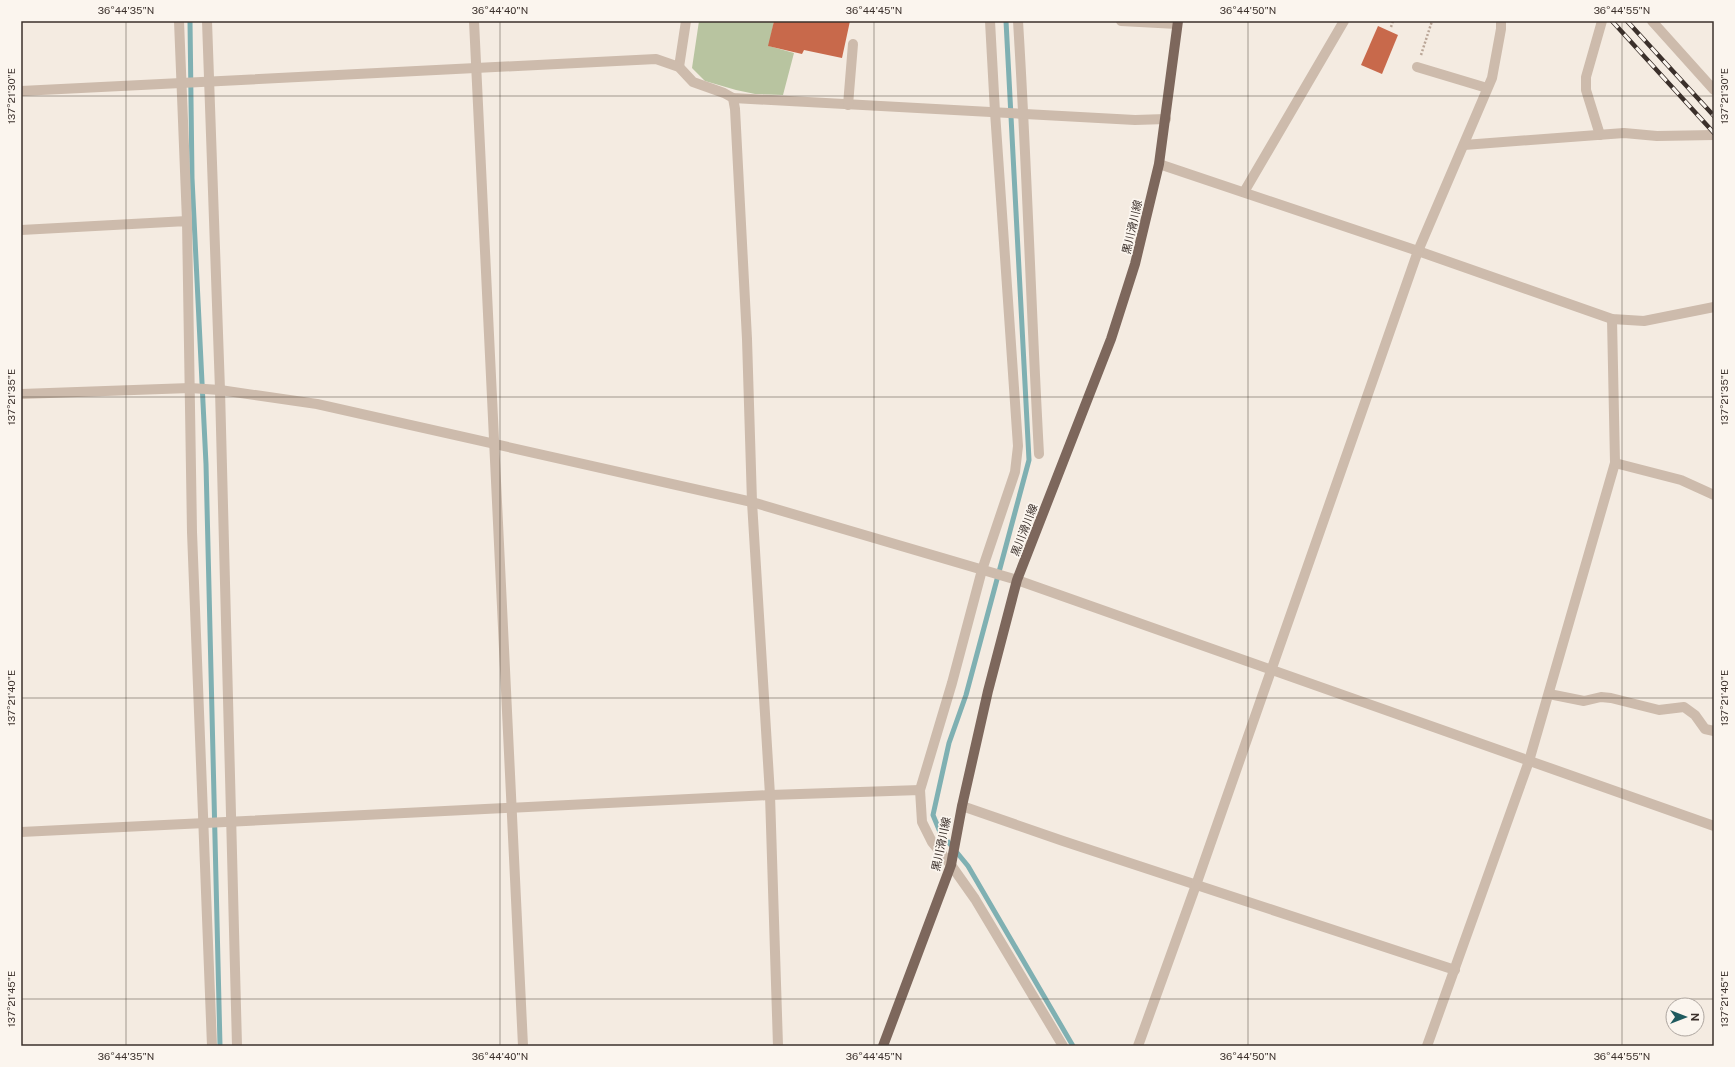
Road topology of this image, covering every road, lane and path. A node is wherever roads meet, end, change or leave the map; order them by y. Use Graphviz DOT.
graph roads {
  1 [pos="179,21"];
  2 [pos="207,21"];
  3 [pos="474,21"];
  4 [pos="686,21"];
  5 [pos="990,21"];
  6 [pos="1018,21"];
  7 [pos="1121,21"];
  8 [pos="1344,21"];
  9 [pos="1393,21"];
  10 [pos="1432,21"];
  11 [pos="1501,21"];
  12 [pos="1602,21"];
  13 [pos="1652,21"];
  14 [pos="1178,22"];
  15 [pos="1391,27"];
  16 [pos="853,44"];
  17 [pos="679,67"];
  18 [pos="1418,67"];
  19 [pos="476,68"];
  20 [pos="208,80"];
  21 [pos="181,82"];
  22 [pos="1487,88"];
  23 [pos="1714,90"];
  24 [pos="21,91"];
  25 [pos="733,98"];
  26 [pos="848,105"];
  27 [pos="995,112"];
  28 [pos="1024,114"];
  29 [pos="1166,119"];
  30 [pos="1600,135"];
  31 [pos="1714,135"];
  32 [pos="1464,145"];
  33 [pos="1159,164"];
  34 [pos="1244,192"];
  35 [pos="188,221"];
  36 [pos="21,230"];
  37 [pos="1418,251"];
  38 [pos="1714,307"];
  39 [pos="1612,319"];
  40 [pos="190,388"];
  41 [pos="216,390"];
  42 [pos="21,394"];
  43 [pos="494,443"];
  44 [pos="1039,454"];
  45 [pos="1615,463"];
  46 [pos="1714,495"];
  47 [pos="752,502"];
  48 [pos="982,570"];
  49 [pos="1017,580"];
  50 [pos="1271,671"];
  51 [pos="1549,694"];
  52 [pos="1714,731"];
  53 [pos="1529,761"];
  54 [pos="920,790"];
  55 [pos="770,795"];
  56 [pos="962,806"];
  57 [pos="511,808"];
  58 [pos="231,821"];
  59 [pos="203,823"];
  60 [pos="1714,826"];
  61 [pos="21,832"];
  62 [pos="951,865"];
  63 [pos="1196,885"];
  64 [pos="1455,970"];
  65 [pos="212,1046"];
  66 [pos="237,1046"];
  67 [pos="523,1046"];
  68 [pos="778,1046"];
  69 [pos="883,1046"];
  70 [pos="1063,1046"];
  71 [pos="1138,1046"];
  72 [pos="1427,1046"];
  1 -- 21 [label="street"];
  2 -- 20 [label="street"];
  3 -- 19 [label="street"];
  4 -- 17 [label="street"];
  5 -- 27 [label="street"];
  6 -- 28 [label="street"];
  7 -- 14 [label="street"];
  8 -- 34 [label="street"];
  9 -- 15 [label="path"];
  10 -- 18 [label="path"];
  11 -- 22 [label="street"];
  12 -- 30 [label="street"];
  13 -- 23 [label="street"];
  14 -- 29 [label="main road, 黒川滑川線"];
  16 -- 26 [label="street"];
  17 -- 19 [label="street"];
  17 -- 25 [label="street"];
  18 -- 22 [label="street"];
  19 -- 20 [label="street"];
  19 -- 43 [label="street"];
  20 -- 21 [label="street"];
  20 -- 41 [label="street"];
  21 -- 24 [label="street"];
  21 -- 35 [label="street"];
  22 -- 32 [label="street"];
  25 -- 26 [label="street"];
  25 -- 47 [label="street"];
  26 -- 27 [label="street"];
  27 -- 28 [label="street"];
  27 -- 48 [label="street"];
  28 -- 29 [label="street"];
  28 -- 44 [label="street"];
  29 -- 33 [label="main road, 黒川滑川線"];
  30 -- 31 [label="street"];
  30 -- 32 [label="street"];
  32 -- 37 [label="street"];
  33 -- 34 [label="street"];
  33 -- 49 [label="main road, 黒川滑川線"];
  34 -- 37 [label="street"];
  35 -- 36 [label="street"];
  35 -- 40 [label="street"];
  37 -- 39 [label="street"];
  37 -- 50 [label="street"];
  38 -- 39 [label="street"];
  39 -- 45 [label="street"];
  40 -- 41 [label="street"];
  40 -- 42 [label="street"];
  40 -- 59 [label="street"];
  41 -- 43 [label="street"];
  41 -- 58 [label="street"];
  43 -- 47 [label="street"];
  43 -- 57 [label="street"];
  45 -- 46 [label="street"];
  45 -- 51 [label="street"];
  47 -- 48 [label="street"];
  47 -- 55 [label="street"];
  48 -- 49 [label="street"];
  48 -- 54 [label="street"];
  49 -- 50 [label="street"];
  49 -- 56 [label="main road, 黒川滑川線"];
  50 -- 53 [label="street"];
  50 -- 63 [label="street"];
  51 -- 52 [label="street"];
  51 -- 53 [label="street"];
  53 -- 60 [label="street"];
  53 -- 64 [label="street"];
  54 -- 55 [label="street"];
  54 -- 62 [label="street"];
  55 -- 57 [label="street"];
  55 -- 68 [label="street"];
  56 -- 62 [label="main road, 黒川滑川線"];
  56 -- 63 [label="street"];
  57 -- 58 [label="street"];
  57 -- 67 [label="street"];
  58 -- 59 [label="street"];
  58 -- 66 [label="street"];
  59 -- 61 [label="street"];
  59 -- 65 [label="street"];
  62 -- 69 [label="main road, 黒川滑川線"];
  62 -- 70 [label="street"];
  63 -- 64 [label="street"];
  63 -- 71 [label="street"];
  64 -- 72 [label="street"];
}
